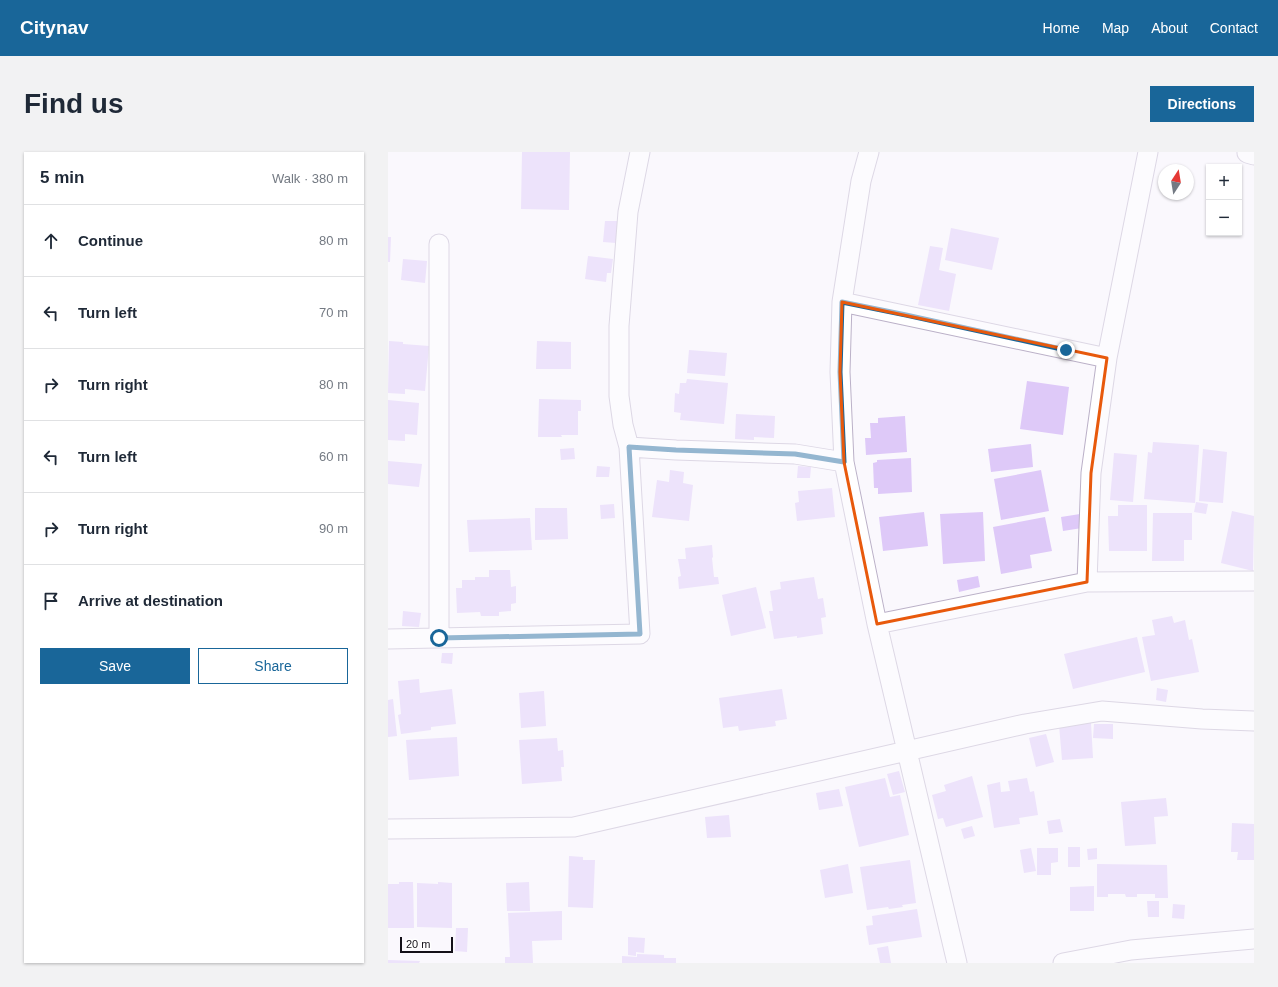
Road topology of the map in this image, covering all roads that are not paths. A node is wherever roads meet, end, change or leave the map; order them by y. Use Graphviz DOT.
graph roads {
  1 [pos="640,152"];
  2 [pos="868,152"];
  3 [pos="1148,152"];
  4 [pos="439,244"];
  5 [pos="842,302"];
  6 [pos="1107,358"];
  7 [pos="629,447"];
  8 [pos="844,462"];
  9 [pos="1254,581"];
  10 [pos="1087,582"];
  11 [pos="877,624"];
  12 [pos="439,638"];
  13 [pos="388,639"];
  14 [pos="1254,721"];
  15 [pos="907,752"];
  16 [pos="388,829"];
  17 [pos="1254,939"];
  18 [pos="957,963"];
  19 [pos="1063,963"];
  1 -- 7 [label="street"];
  2 -- 5 [label="street"];
  3 -- 6 [label="street"];
  4 -- 12 [label="street"];
  5 -- 6 [label="street"];
  5 -- 8 [label="street"];
  6 -- 10 [label="street"];
  7 -- 8 [label="street"];
  7 -- 12 [label="street"];
  8 -- 11 [label="street"];
  9 -- 10 [label="street"];
  10 -- 11 [label="street"];
  11 -- 15 [label="street"];
  12 -- 13 [label="street"];
  14 -- 15 [label="street"];
  15 -- 16 [label="street"];
  15 -- 18 [label="street"];
  17 -- 19 [label="street"];
}
